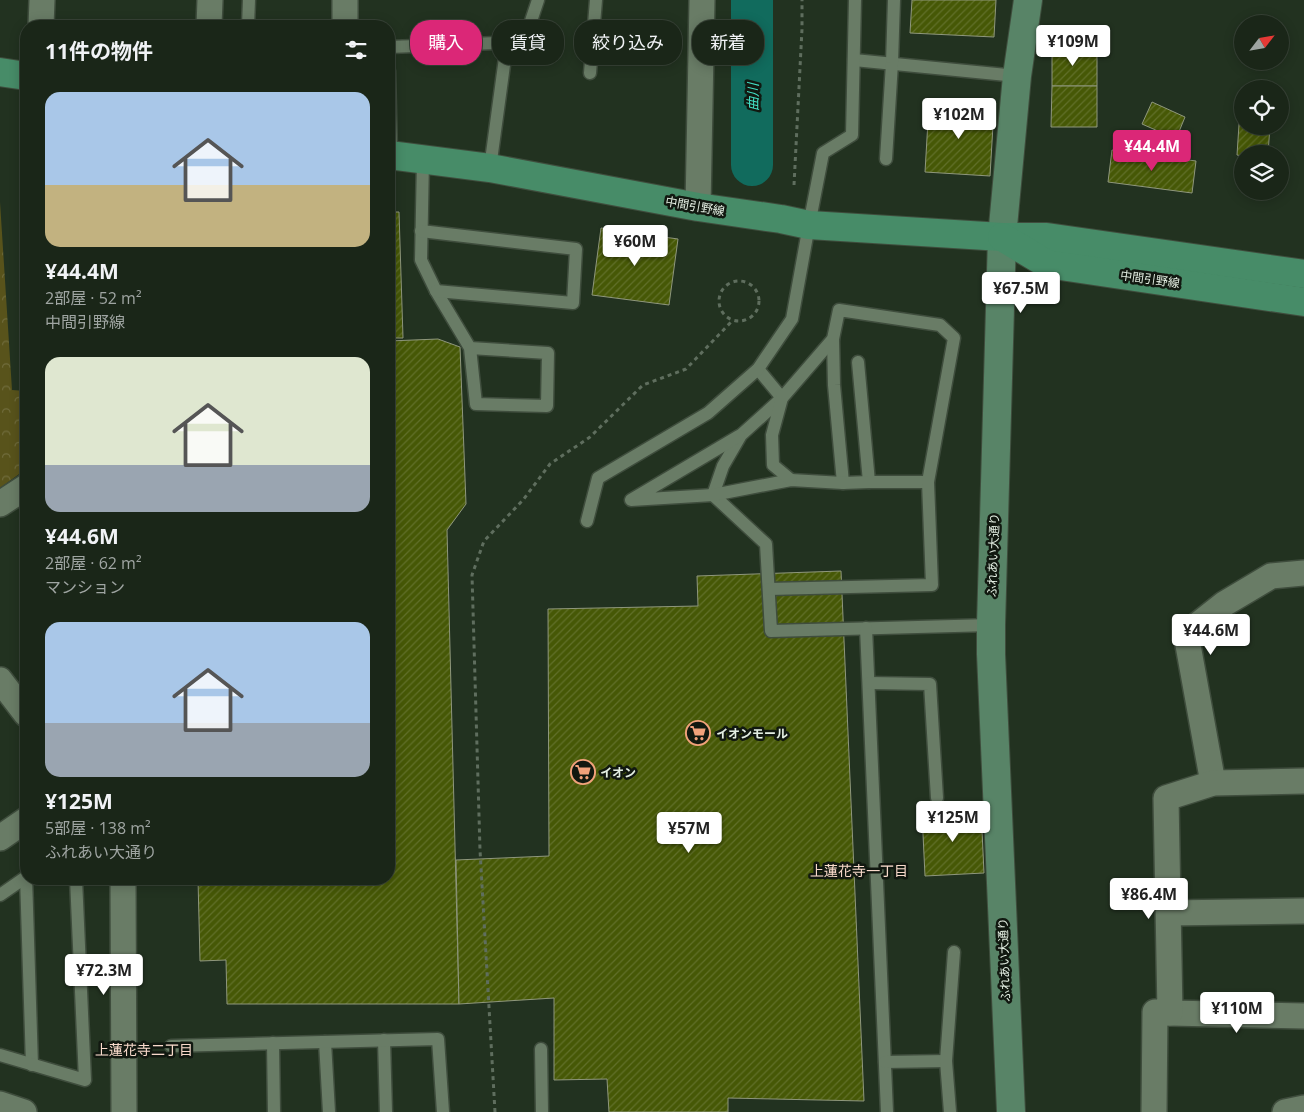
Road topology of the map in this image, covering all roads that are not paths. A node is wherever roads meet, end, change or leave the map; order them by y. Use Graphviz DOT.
graph roads {
  1 [pos="42,0"];
  2 [pos="210,0"];
  3 [pos="249,0"];
  4 [pos="345,0"];
  5 [pos="538,0"];
  6 [pos="596,0"];
  7 [pos="702,0"];
  8 [pos="855,0"];
  9 [pos="894,0"];
  10 [pos="1028,0"];
  11 [pos="42,20"];
  12 [pos="210,20"];
  13 [pos="248,20"];
  14 [pos="345,20"];
  15 [pos="531,20"];
  16 [pos="492,44"];
  17 [pos="395,47"];
  18 [pos="854,60"];
  19 [pos="892,63"];
  20 [pos="504,65"];
  21 [pos="0,72"];
  22 [pos="590,73"];
  23 [pos="20,75"];
  24 [pos="1016,76"];
  25 [pos="395,157"];
  26 [pos="886,159"];
  27 [pos="423,160"];
  28 [pos="490,168"];
  29 [pos="706,208"];
  30 [pos="809,225"];
  31 [pos="421,231"];
  32 [pos="1002,237"];
  33 [pos="1304,274"];
  34 [pos="436,291"];
  35 [pos="1304,302"];
  36 [pos="833,339"];
  37 [pos="470,348"];
  38 [pos="858,362"];
  39 [pos="758,369"];
  40 [pos="782,398"];
  41 [pos="740,435"];
  42 [pos="791,480"];
  43 [pos="869,482"];
  44 [pos="928,482"];
  45 [pos="843,483"];
  46 [pos="20,491"];
  47 [pos="714,495"];
  48 [pos="0,504"];
  49 [pos="587,521"];
  50 [pos="1304,573"];
  51 [pos="769,589"];
  52 [pos="991,625"];
  53 [pos="866,628"];
  54 [pos="0,680"];
  55 [pos="869,683"];
  56 [pos="20,706"];
  57 [pos="1304,781"];
  58 [pos="1213,783"];
  59 [pos="937,798"];
  60 [pos="20,824"];
  61 [pos="0,838"];
  62 [pos="20,881"];
  63 [pos="26,885"];
  64 [pos="76,885"];
  65 [pos="123,885"];
  66 [pos="0,895"];
  67 [pos="1304,911"];
  68 [pos="1169,913"];
  69 [pos="954,952"];
  70 [pos="1170,1012"];
  71 [pos="1304,1016"];
  72 [pos="384,1040"];
  73 [pos="325,1042"];
  74 [pos="273,1043"];
  75 [pos="171,1046"];
  76 [pos="541,1049"];
  77 [pos="0,1055"];
  78 [pos="946,1061"];
  79 [pos="884,1062"];
  80 [pos="32,1065"];
  81 [pos="0,1104"];
  82 [pos="1304,1108"];
  83 [pos="24,1112"];
  84 [pos="124,1112"];
  85 [pos="274,1112"];
  86 [pos="329,1112"];
  87 [pos="386,1112"];
  88 [pos="443,1112"];
  89 [pos="542,1112"];
  90 [pos="887,1112"];
  91 [pos="950,1112"];
  92 [pos="1011,1112"];
  93 [pos="1154,1112"];
  94 [pos="1286,1112"];
  1 -- 11 [label="street"];
  2 -- 12 [label="street"];
  3 -- 13 [label="lane"];
  4 -- 14 [label="street"];
  5 -- 15 [label="lane"];
  6 -- 22 [label="lane"];
  7 -- 29 [label="street"];
  8 -- 18 [label="lane"];
  9 -- 19 [label="lane"];
  10 -- 24 [label="street, ふれあい大通り"];
  16 -- 17 [label="lane"];
  18 -- 19 [label="lane"];
  18 -- 30 [label="lane"];
  19 -- 24 [label="lane"];
  19 -- 26 [label="lane"];
  20 -- 28 [label="lane"];
  21 -- 23 [label="main road"];
  24 -- 32 [label="street, ふれあい大通り"];
  25 -- 27 [label="main road, 中間引野線"];
  27 -- 28 [label="main road, 中間引野線"];
  27 -- 31 [label="lane"];
  28 -- 29 [label="main road, 中間引野線"];
  29 -- 30 [label="main road, 中間引野線"];
  30 -- 32 [label="main road, 中間引野線"];
  30 -- 39 [label="lane"];
  31 -- 34 [label="lane"];
  31 -- 34 [label="lane"];
  32 -- 33 [label="main road, 中間引野線"];
  32 -- 35 [label="main road, 中間引野線"];
  32 -- 52 [label="street, ふれあい大通り"];
  34 -- 37 [label="lane"];
  36 -- 40 [label="lane"];
  36 -- 44 [label="lane"];
  36 -- 45 [label="lane"];
  37 -- 37 [label="lane"];
  38 -- 43 [label="lane"];
  39 -- 40 [label="lane"];
  39 -- 49 [label="lane"];
  40 -- 41 [label="lane"];
  40 -- 42 [label="lane"];
  41 -- 47 [label="lane"];
  41 -- 47 [label="lane"];
  42 -- 45 [label="lane"];
  42 -- 47 [label="lane"];
  43 -- 44 [label="lane"];
  43 -- 45 [label="lane"];
  44 -- 51 [label="lane"];
  46 -- 48 [label="street"];
  47 -- 51 [label="lane"];
  50 -- 58 [label="street"];
  51 -- 53 [label="lane"];
  52 -- 53 [label="lane"];
  52 -- 92 [label="street, ふれあい大通り"];
  53 -- 55 [label="lane"];
  54 -- 56 [label="street"];
  55 -- 59 [label="lane"];
  55 -- 79 [label="lane"];
  57 -- 58 [label="street"];
  58 -- 68 [label="street"];
  60 -- 61 [label="street"];
  62 -- 66 [label="lane"];
  63 -- 80 [label="lane"];
  64 -- 80 [label="lane"];
  65 -- 84 [label="street"];
  67 -- 68 [label="street"];
  68 -- 70 [label="street"];
  69 -- 78 [label="lane"];
  70 -- 71 [label="street"];
  70 -- 93 [label="street"];
  72 -- 73 [label="lane"];
  72 -- 87 [label="lane"];
  72 -- 88 [label="lane"];
  73 -- 74 [label="lane"];
  73 -- 86 [label="lane"];
  74 -- 75 [label="lane"];
  74 -- 85 [label="lane"];
  76 -- 89 [label="lane"];
  77 -- 80 [label="lane"];
  78 -- 79 [label="lane"];
  78 -- 91 [label="lane"];
  79 -- 90 [label="lane"];
  81 -- 83 [label="street"];
  82 -- 94 [label="street"];
}
